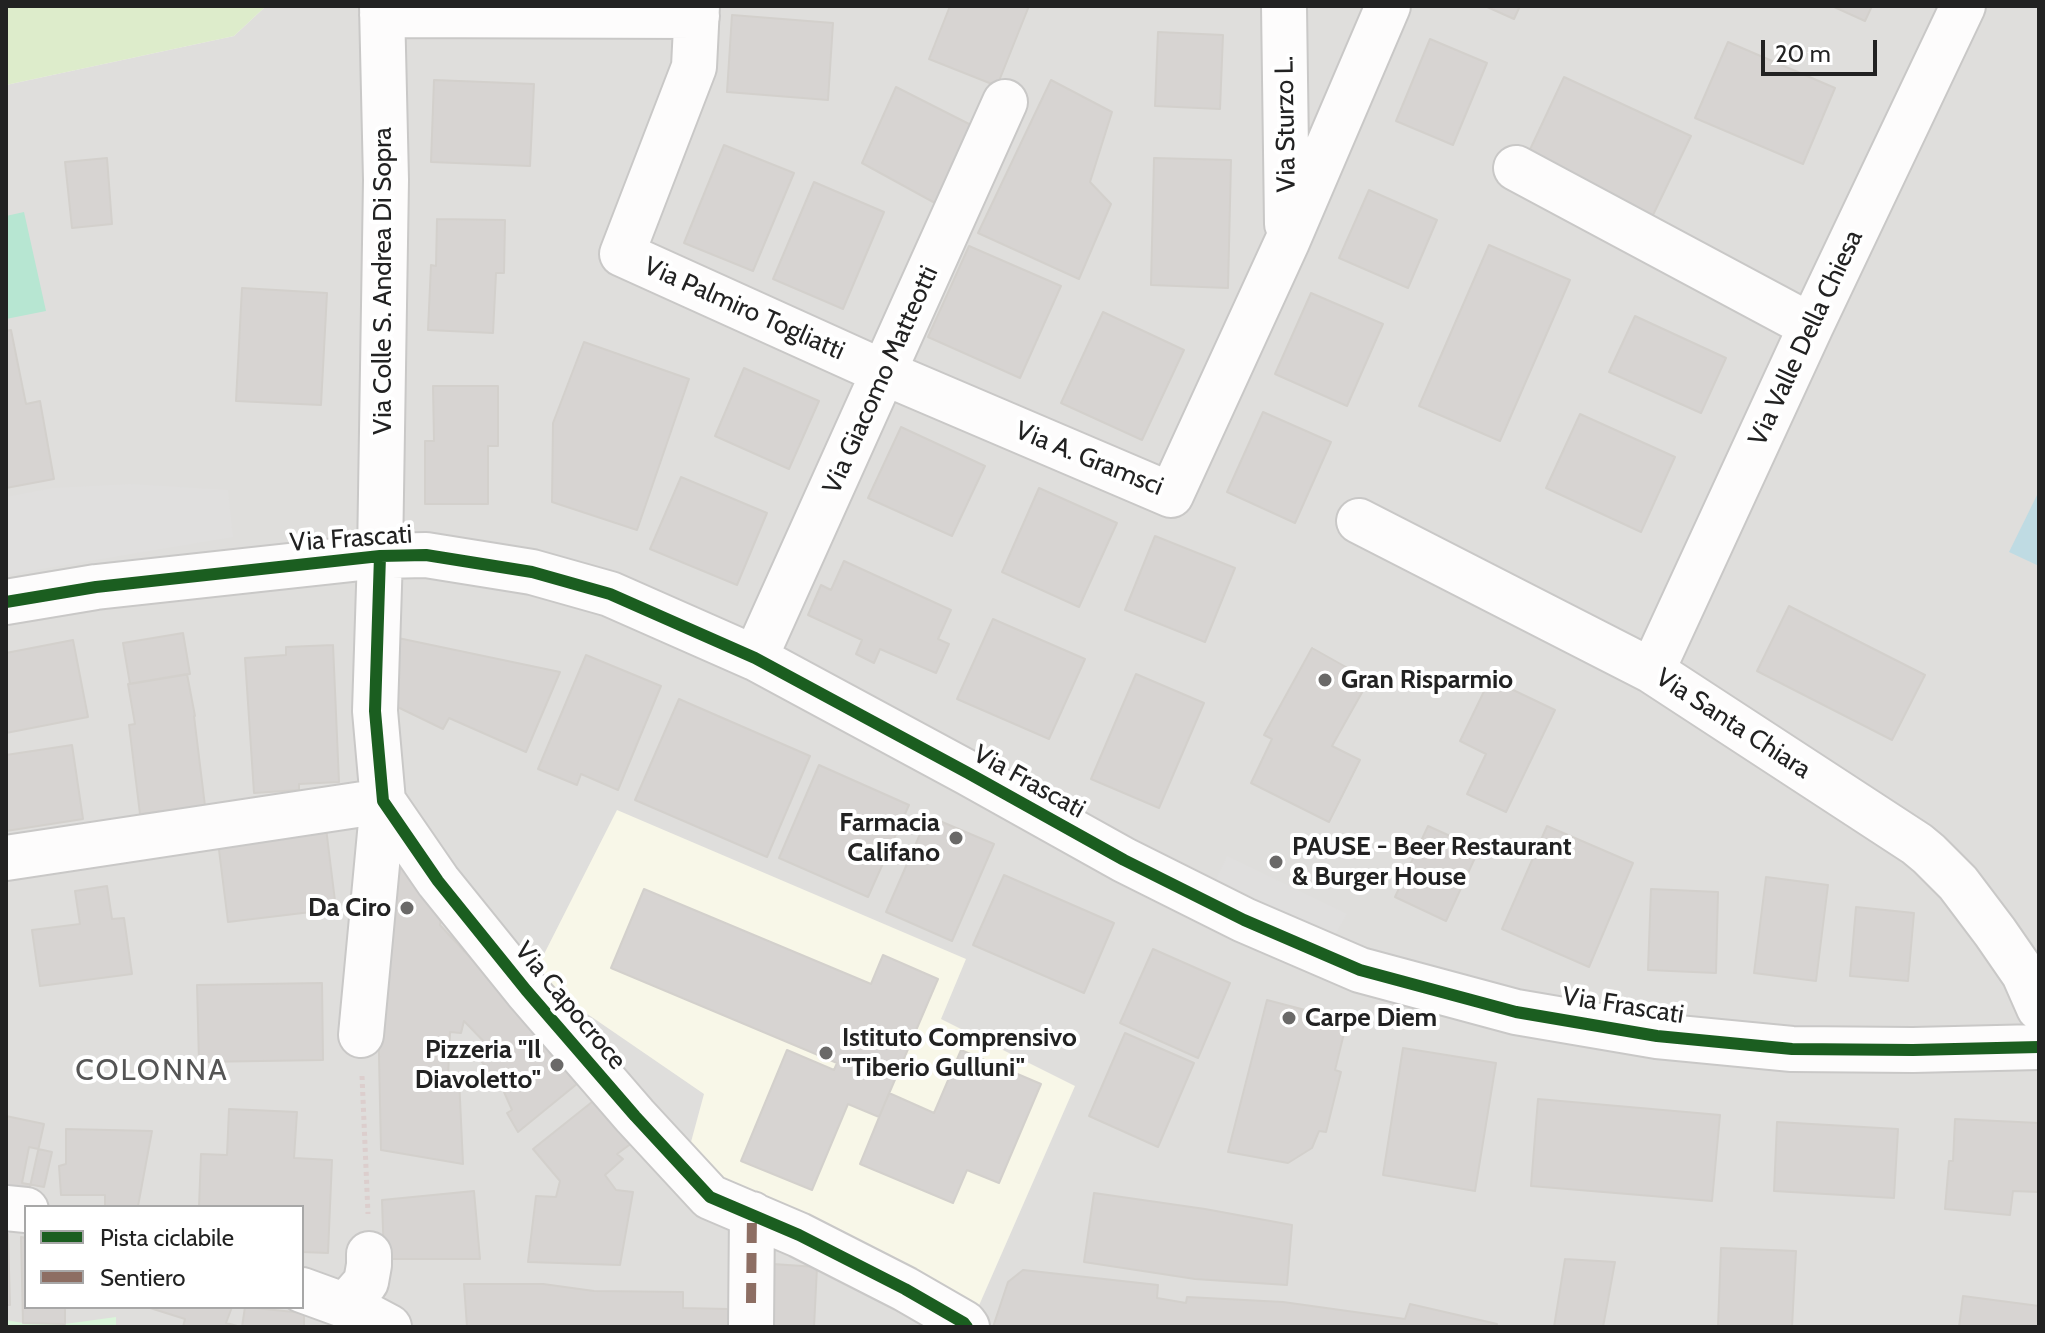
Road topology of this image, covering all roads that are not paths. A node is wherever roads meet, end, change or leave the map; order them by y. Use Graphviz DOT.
graph roads {
  1 [pos="1284,6"];
  2 [pos="1388,6"];
  3 [pos="1963,6"];
  4 [pos="382,10"];
  5 [pos="697,11"];
  6 [pos="1005,102"];
  7 [pos="1516,168"];
  8 [pos="1287,242"];
  9 [pos="1811,326"];
  10 [pos="885,373"];
  11 [pos="1359,521"];
  12 [pos="380,556"];
  13 [pos="6,602"];
  14 [pos="755,658"];
  15 [pos="1652,671"];
  16 [pos="383,801"];
  17 [pos="6,858"];
  18 [pos="2039,1008"];
  19 [pos="361,1035"];
  20 [pos="2039,1047"];
  21 [pos="752,1214"];
  22 [pos="369,1254"];
  23 [pos="321,1297"];
  24 [pos="751,1315"];
  25 [pos="389,1327"];
  26 [pos="967,1327"];
  1 -- 8 [label="street, Via Sturzo L."];
  2 -- 8 [label="street"];
  3 -- 9 [label="street, Via Valle Della Chiesa"];
  4 -- 5 [label="street"];
  4 -- 12 [label="street, Via Colle S. Andrea Di Sopra"];
  5 -- 10 [label="street, Via Palmiro Togliatti"];
  6 -- 10 [label="street, Via Giacomo Matteotti"];
  7 -- 9 [label="street"];
  8 -- 10 [label="street, Via A. Gramsci"];
  9 -- 15 [label="street, Via Valle Della Chiesa"];
  10 -- 14 [label="street, Via Giacomo Matteotti"];
  11 -- 15 [label="street, Via Santa Chiara"];
  12 -- 13 [label="street, Via Frascati"];
  12 -- 14 [label="street, Via Frascati"];
  12 -- 16 [label="street, Via Capocroce"];
  14 -- 20 [label="street, Via Frascati"];
  15 -- 18 [label="street, Via Santa Chiara"];
  16 -- 17 [label="street"];
  16 -- 19 [label="street"];
  16 -- 21 [label="street, Via Capocroce"];
  21 -- 24 [label="street"];
  21 -- 26 [label="street, Via Capocroce"];
  22 -- 23 [label="street"];
  23 -- 25 [label="street"];
}
